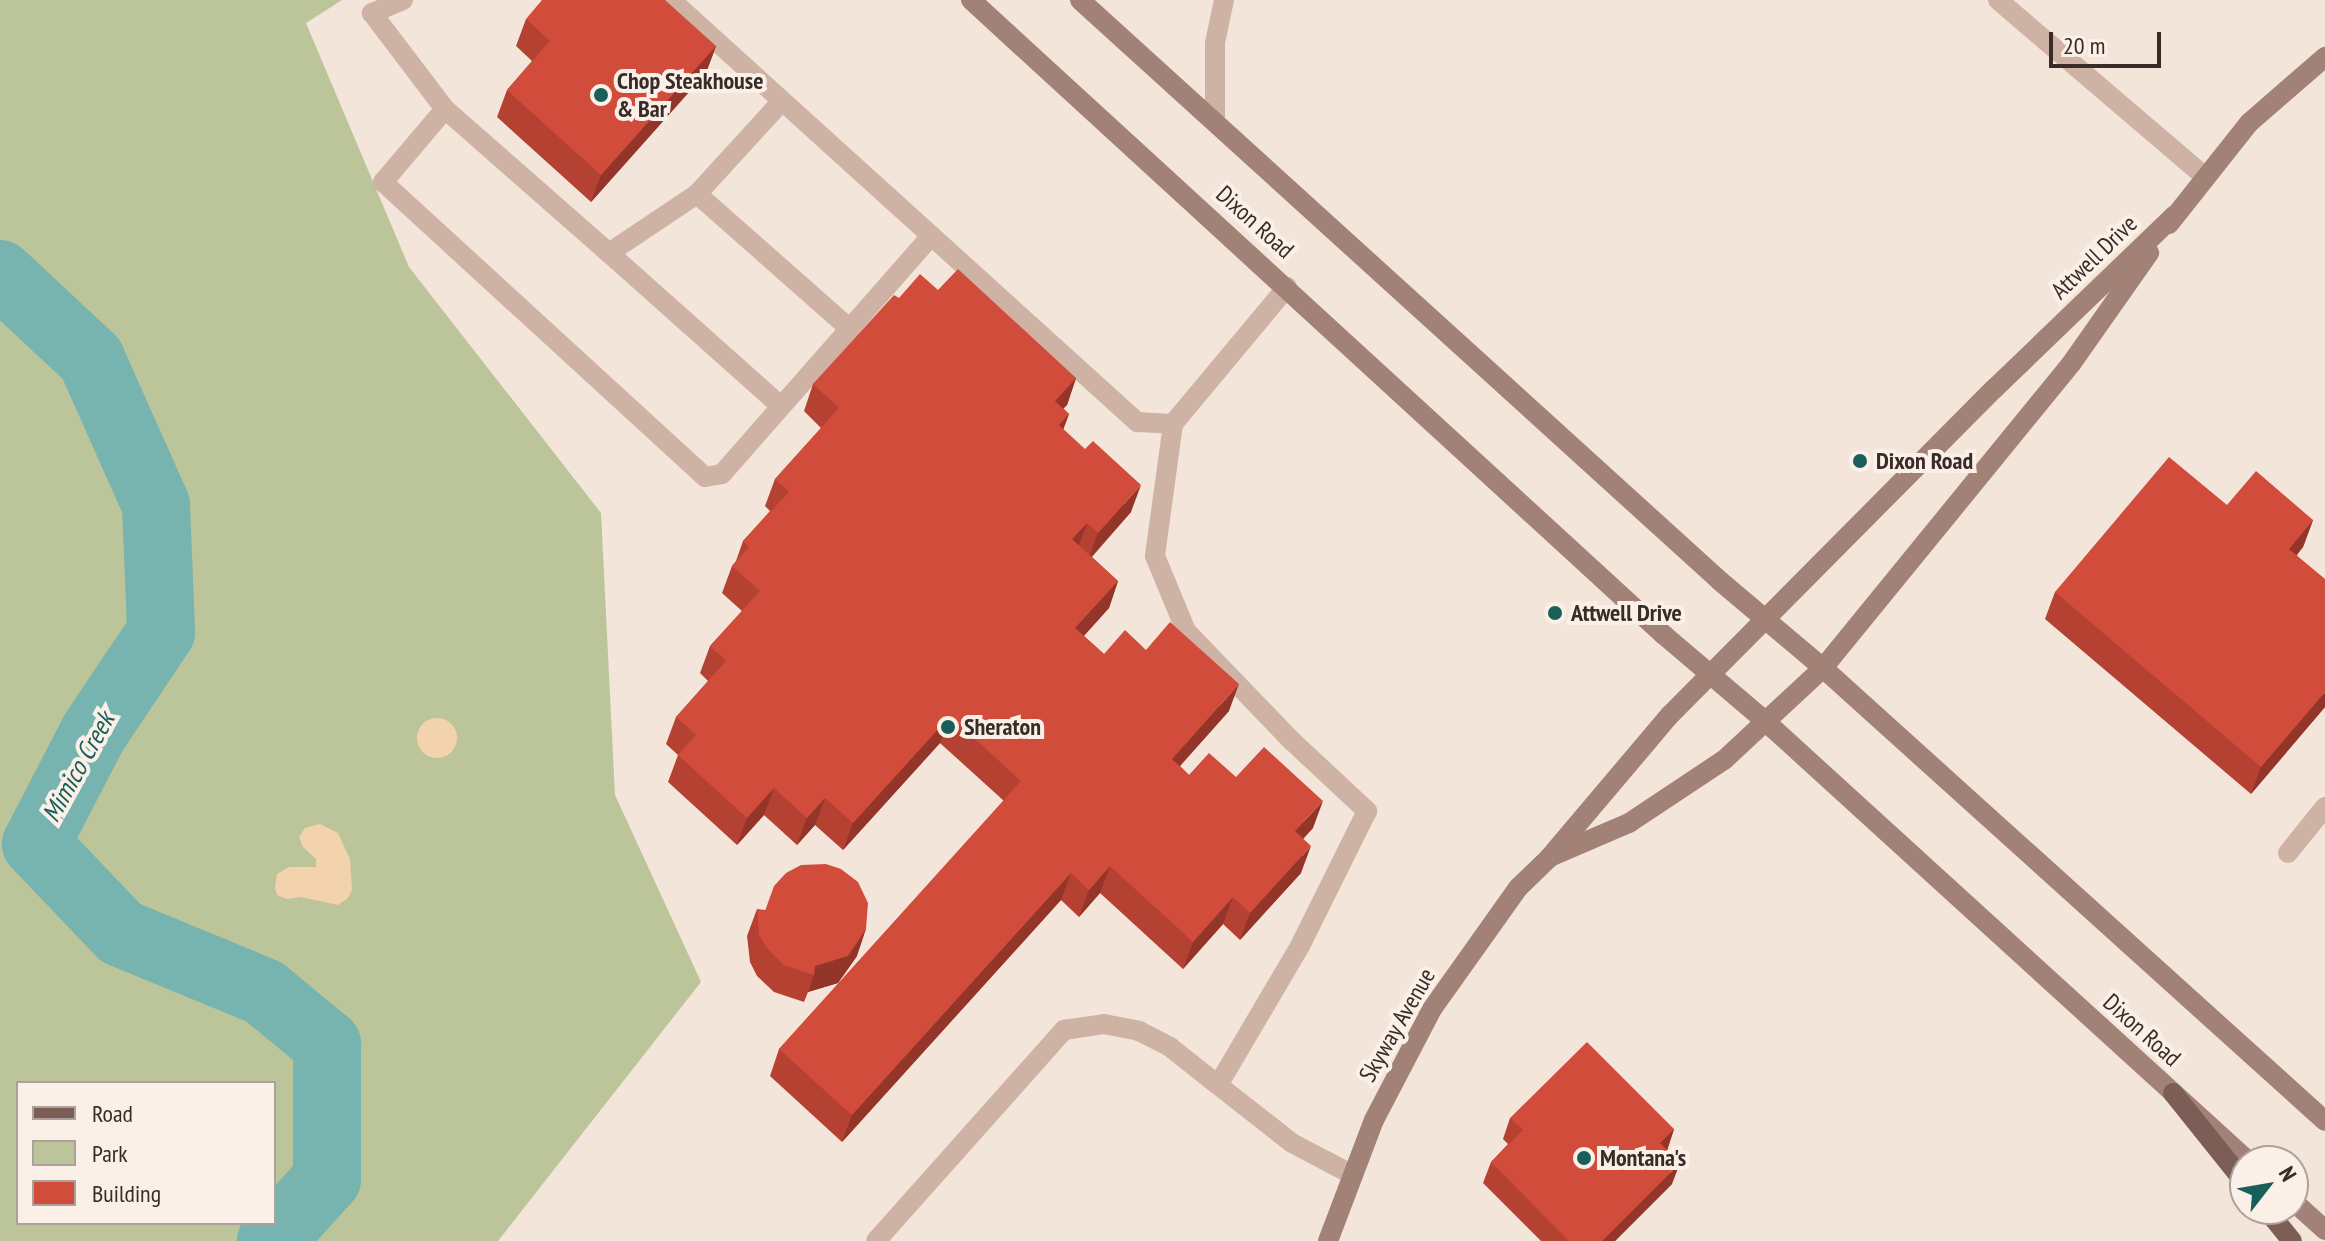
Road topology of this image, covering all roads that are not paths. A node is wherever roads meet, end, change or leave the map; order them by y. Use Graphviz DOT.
graph roads {
  1 [pos="403,0"];
  2 [pos="671,0"];
  3 [pos="971,0"];
  4 [pos="1080,0"];
  5 [pos="1224,0"];
  6 [pos="1998,0"];
  7 [pos="2325,57"];
  8 [pos="782,101"];
  9 [pos="445,109"];
  10 [pos="1215,122"];
  11 [pos="2205,177"];
  12 [pos="697,194"];
  13 [pos="2175,215"];
  14 [pos="931,236"];
  15 [pos="609,253"];
  16 [pos="1287,287"];
  17 [pos="850,329"];
  18 [pos="781,406"];
  19 [pos="1173,424"];
  20 [pos="1767,621"];
  21 [pos="1823,668"];
  22 [pos="1710,675"];
  23 [pos="1765,721"];
  24 [pos="2325,807"];
  25 [pos="2288,853"];
  26 [pos="1549,858"];
  27 [pos="1218,1085"];
  28 [pos="2173,1093"];
  29 [pos="2325,1121"];
  30 [pos="2230,1145"];
  31 [pos="2229,1163"];
  32 [pos="1353,1175"];
  33 [pos="2309,1216"];
  34 [pos="2279,1225"];
  35 [pos="2325,1230"];
  36 [pos="876,1241"];
  37 [pos="1328,1241"];
  38 [pos="2292,1241"];
  1 -- 9 [label="lane"];
  2 -- 8 [label="lane"];
  3 -- 16 [label="main road, Dixon Road"];
  4 -- 10 [label="main road, Dixon Road"];
  5 -- 10 [label="lane"];
  6 -- 11 [label="lane"];
  7 -- 11 [label="main road, Attwell Drive"];
  8 -- 12 [label="lane"];
  8 -- 14 [label="lane"];
  9 -- 15 [label="lane"];
  9 -- 18 [label="lane"];
  10 -- 20 [label="main road, Dixon Road"];
  11 -- 13 [label="main road, Attwell Drive"];
  12 -- 15 [label="lane"];
  12 -- 17 [label="lane"];
  13 -- 20 [label="main road, Attwell Drive"];
  13 -- 21 [label="main road, Attwell Drive"];
  14 -- 17 [label="lane"];
  14 -- 19 [label="lane"];
  15 -- 18 [label="lane"];
  16 -- 19 [label="lane"];
  16 -- 22 [label="main road, Dixon Road"];
  17 -- 18 [label="lane"];
  19 -- 27 [label="lane"];
  20 -- 21 [label="main road, Dixon Road"];
  20 -- 22 [label="main road, Attwell Drive"];
  21 -- 23 [label="main road, Attwell Drive"];
  21 -- 29 [label="main road, Dixon Road"];
  22 -- 23 [label="main road, Dixon Road"];
  22 -- 26 [label="main road, Skyway Avenue"];
  23 -- 26 [label="main road, Skyway Avenue"];
  23 -- 28 [label="main road, Dixon Road"];
  24 -- 25 [label="lane"];
  26 -- 32 [label="main road, Skyway Avenue"];
  27 -- 32 [label="lane"];
  27 -- 36 [label="lane"];
  28 -- 30 [label="main road, Dixon Road"];
  28 -- 31 [label="main road"];
  32 -- 37 [label="main road, Skyway Avenue"];
  33 -- 35 [label="main road"];
  34 -- 38 [label="main road"];
}
